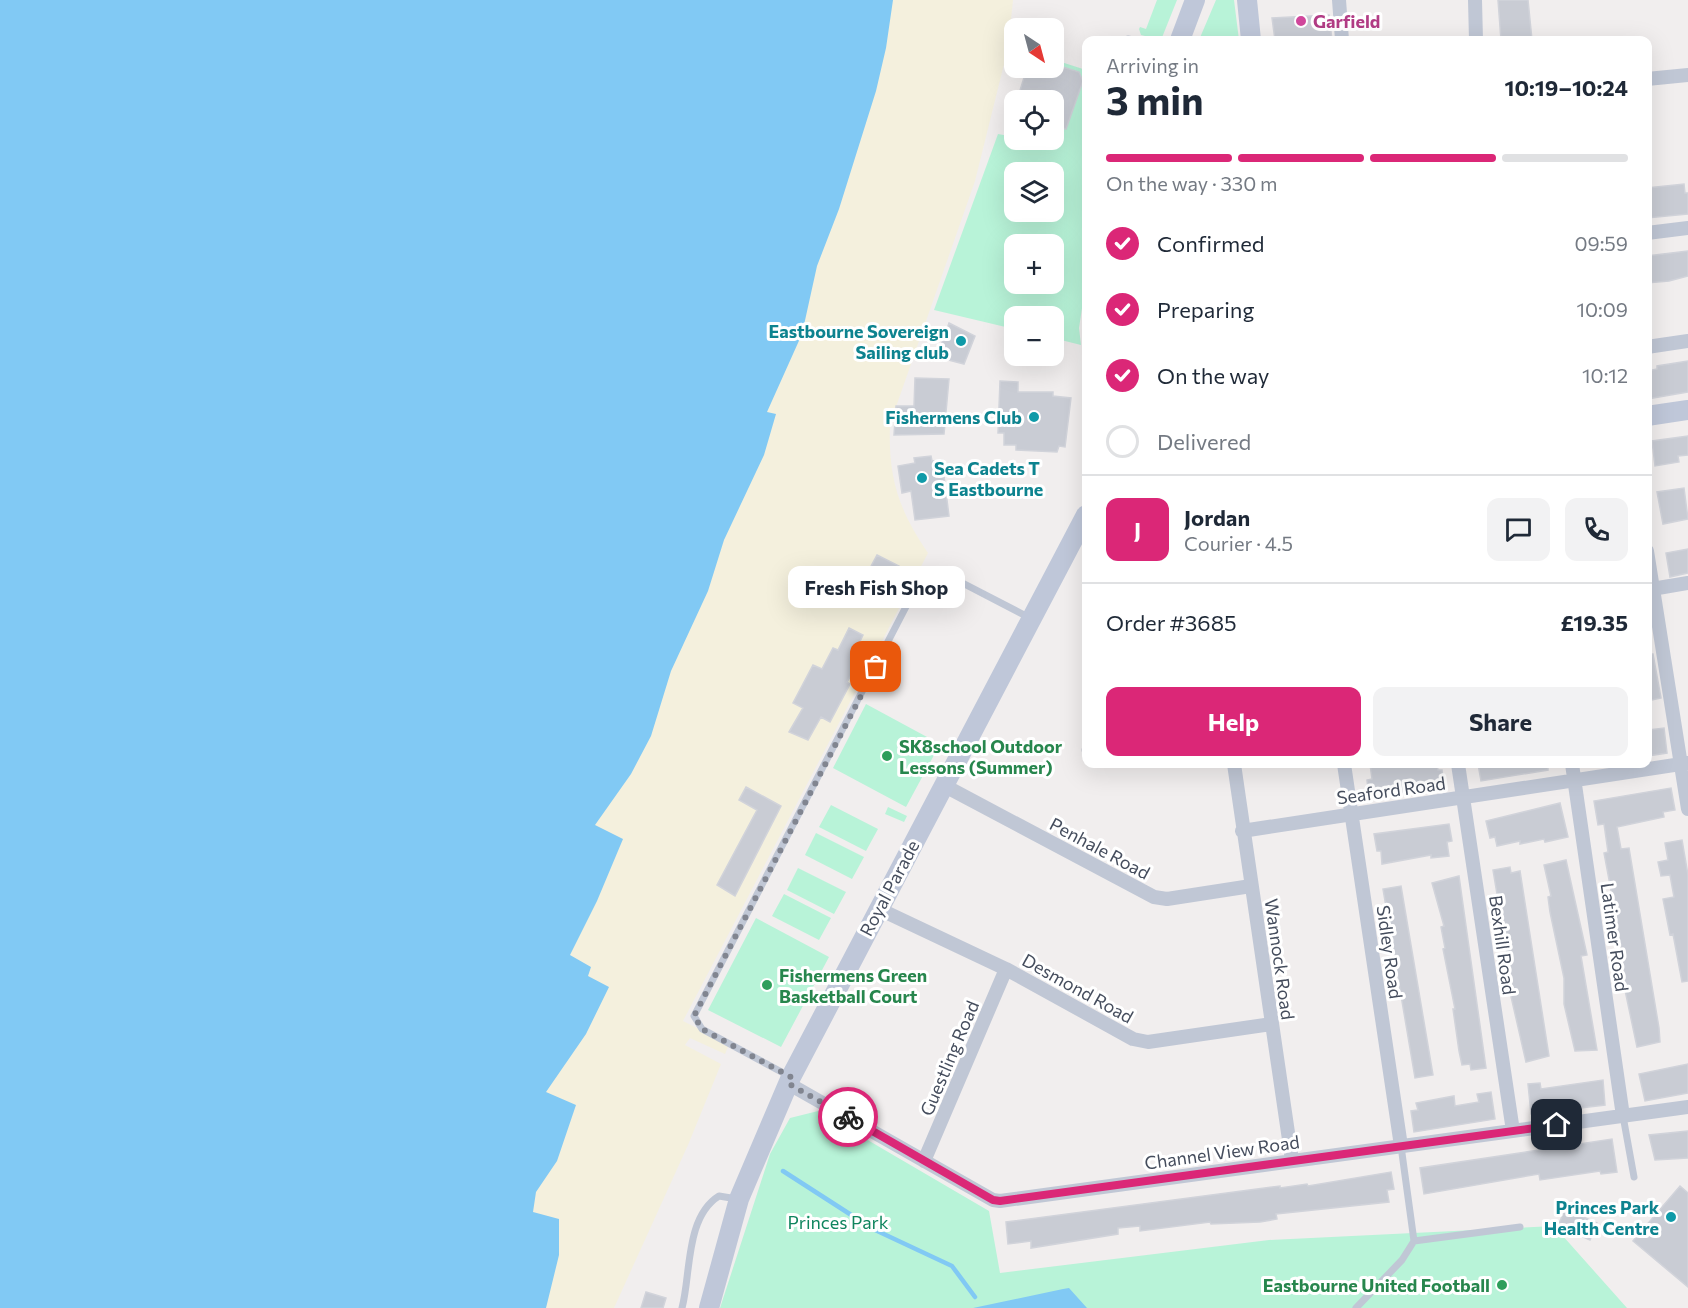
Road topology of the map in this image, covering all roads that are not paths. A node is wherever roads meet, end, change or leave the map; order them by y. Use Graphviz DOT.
graph roads {
  1 [pos="1196,0"];
  2 [pos="1247,0"];
  3 [pos="1339,0"];
  4 [pos="1475,0"];
  5 [pos="1182,36"];
  6 [pos="1251,36"];
  7 [pos="1342,36"];
  8 [pos="1476,36"];
  9 [pos="1688,75"];
  10 [pos="1652,79"];
  11 [pos="1688,228"];
  12 [pos="1652,232"];
  13 [pos="1688,341"];
  14 [pos="1652,346"];
  15 [pos="1688,410"];
  16 [pos="1652,415"];
  17 [pos="1082,521"];
  18 [pos="1688,583"];
  19 [pos="1652,589"];
  20 [pos="1030,618"];
  21 [pos="1685,764"];
  22 [pos="1234,768"];
  23 [pos="1345,768"];
  24 [pos="1459,768"];
  25 [pos="1572,768"];
  26 [pos="1574,781"];
  27 [pos="943,785"];
  28 [pos="1463,798"];
  29 [pos="1688,809"];
  30 [pos="1352,814"];
  31 [pos="1242,831"];
  32 [pos="1251,886"];
  33 [pos="879,909"];
  34 [pos="1006,969"];
  35 [pos="1272,1024"];
  36 [pos="790,1080"];
  37 [pos="1688,1107"];
  38 [pos="1623,1116"];
  39 [pos="1513,1131"];
  40 [pos="1401,1146"];
  41 [pos="1292,1160"];
  42 [pos="924,1161"];
  43 [pos="1634,1177"];
  44 [pos="739,1199"];
  45 [pos="1520,1227"];
  46 [pos="1414,1241"];
  47 [pos="681,1308"];
  48 [pos="709,1308"];
  49 [pos="1356,1308"];
  1 -- 5 [label="street"];
  2 -- 6 [label="street"];
  3 -- 7 [label="street"];
  4 -- 8 [label="street"];
  9 -- 10 [label="street"];
  11 -- 12 [label="street"];
  13 -- 14 [label="street"];
  15 -- 16 [label="street"];
  17 -- 20 [label="street, Royal Parade"];
  18 -- 19 [label="street"];
  19 -- 21 [label="street"];
  20 -- 27 [label="street, Royal Parade"];
  20 -- 36 [label="lane"];
  21 -- 26 [label="street, Seaford Road"];
  21 -- 29 [label="street"];
  22 -- 31 [label="street, Wannock Road"];
  23 -- 30 [label="street, Sidley Road"];
  24 -- 28 [label="street, Bexhill Road"];
  25 -- 26 [label="street, Latimer Road"];
  26 -- 28 [label="street, Seaford Road"];
  26 -- 38 [label="street, Latimer Road"];
  27 -- 32 [label="street, Penhale Road"];
  27 -- 33 [label="street, Royal Parade"];
  28 -- 30 [label="street, Seaford Road"];
  28 -- 39 [label="street, Bexhill Road"];
  30 -- 31 [label="street, Seaford Road"];
  30 -- 40 [label="street, Sidley Road"];
  31 -- 32 [label="street, Wannock Road"];
  32 -- 35 [label="street, Wannock Road"];
  33 -- 34 [label="street, Desmond Road"];
  33 -- 36 [label="street, Royal Parade"];
  34 -- 35 [label="street, Desmond Road"];
  34 -- 42 [label="street, Guestling Road"];
  35 -- 41 [label="street, Wannock Road"];
  36 -- 42 [label="street, Channel View Road"];
  36 -- 44 [label="street, Royal Parade"];
  37 -- 38 [label="street, Channel View Road"];
  38 -- 39 [label="street, Channel View Road"];
  38 -- 43 [label="lane"];
  39 -- 40 [label="street, Channel View Road"];
  40 -- 41 [label="street, Channel View Road"];
  40 -- 46 [label="lane"];
  41 -- 42 [label="street, Channel View Road"];
  44 -- 47 [label="lane"];
  44 -- 48 [label="street, Royal Parade"];
  45 -- 46 [label="lane"];
  46 -- 49 [label="lane"];
}
